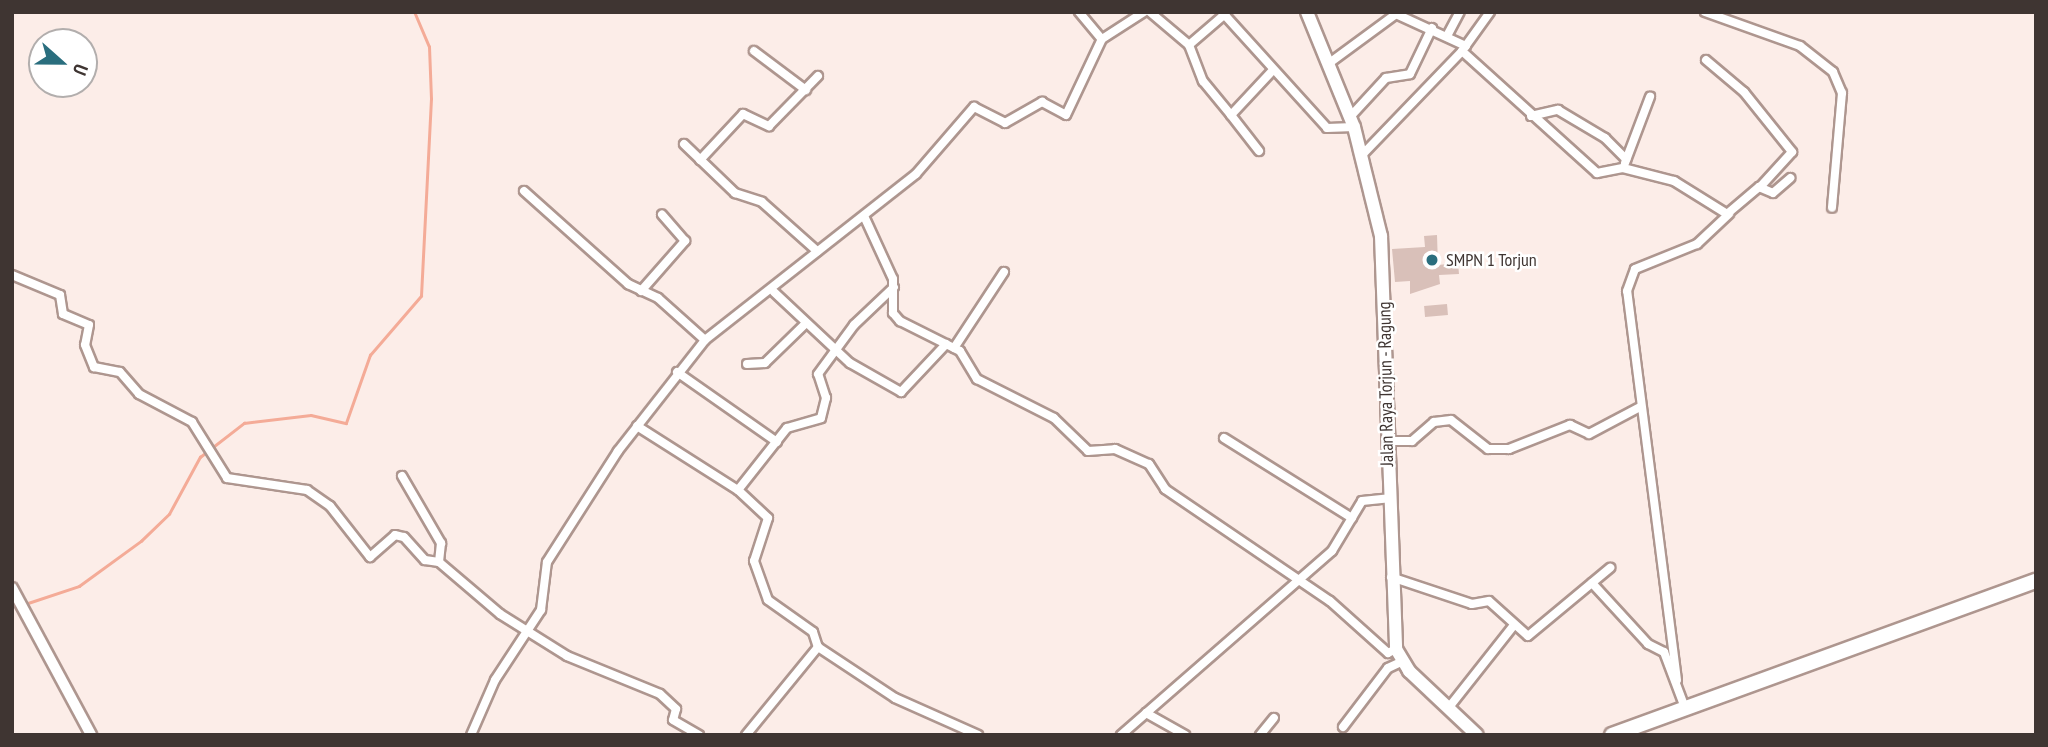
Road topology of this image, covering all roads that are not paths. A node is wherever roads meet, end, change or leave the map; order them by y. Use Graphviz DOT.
graph roads {
  1 [pos="1079,12"];
  2 [pos="1144,12"];
  3 [pos="1150,12"];
  4 [pos="1307,12"];
  5 [pos="1460,12"];
  6 [pos="1490,12"];
  7 [pos="1705,12"];
  8 [pos="1224,13"];
  9 [pos="1396,13"];
  10 [pos="1432,28"];
  11 [pos="1447,36"];
  12 [pos="1102,39"];
  13 [pos="1189,45"];
  14 [pos="1464,49"];
  15 [pos="754,51"];
  16 [pos="1706,60"];
  17 [pos="1328,64"];
  18 [pos="1273,70"];
  19 [pos="818,76"];
  20 [pos="806,90"];
  21 [pos="1650,97"];
  22 [pos="1231,114"];
  23 [pos="1531,116"];
  24 [pos="1352,122"];
  25 [pos="684,144"];
  26 [pos="1259,151"];
  27 [pos="1363,154"];
  28 [pos="700,160"];
  29 [pos="1625,164"];
  30 [pos="1790,178"];
  31 [pos="1761,186"];
  32 [pos="524,191"];
  33 [pos="1832,208"];
  34 [pos="1729,214"];
  35 [pos="663,215"];
  36 [pos="864,216"];
  37 [pos="817,251"];
  38 [pos="1004,272"];
  39 [pos="12,275"];
  40 [pos="894,287"];
  41 [pos="640,291"];
  42 [pos="774,292"];
  43 [pos="804,325"];
  44 [pos="705,340"];
  45 [pos="950,346"];
  46 [pos="836,348"];
  47 [pos="747,364"];
  48 [pos="677,372"];
  49 [pos="1640,407"];
  50 [pos="637,426"];
  51 [pos="1224,438"];
  52 [pos="1388,441"];
  53 [pos="777,442"];
  54 [pos="402,475"];
  55 [pos="737,490"];
  56 [pos="1389,498"];
  57 [pos="1352,518"];
  58 [pos="439,562"];
  59 [pos="1610,568"];
  60 [pos="1391,577"];
  61 [pos="1300,580"];
  62 [pos="2036,581"];
  63 [pos="1592,583"];
  64 [pos="12,588"];
  65 [pos="1514,625"];
  66 [pos="526,628"];
  67 [pos="818,647"];
  68 [pos="1396,649"];
  69 [pos="1401,662"];
  70 [pos="1677,680"];
  71 [pos="1450,706"];
  72 [pos="1685,708"];
  73 [pos="1146,713"];
  74 [pos="1275,718"];
  75 [pos="1343,727"];
  76 [pos="690,733"];
  77 [pos="91,735"];
  78 [pos="471,735"];
  79 [pos="699,735"];
  80 [pos="746,735"];
  81 [pos="978,735"];
  82 [pos="1122,735"];
  83 [pos="1185,735"];
  84 [pos="1260,735"];
  85 [pos="1477,735"];
  86 [pos="1612,735"];
  1 -- 12 [label="street"];
  2 -- 12 [label="street"];
  3 -- 13 [label="street"];
  4 -- 17 [label="main road, Jalan Raya Torjun - Ragung"];
  5 -- 11 [label="street"];
  6 -- 14 [label="street"];
  7 -- 33 [label="street"];
  8 -- 13 [label="street"];
  8 -- 18 [label="street"];
  9 -- 10 [label="street"];
  9 -- 17 [label="street"];
  10 -- 11 [label="street"];
  10 -- 24 [label="street"];
  11 -- 14 [label="street"];
  12 -- 36 [label="street"];
  13 -- 22 [label="street"];
  14 -- 23 [label="street"];
  14 -- 27 [label="street"];
  15 -- 20 [label="street"];
  16 -- 31 [label="street"];
  17 -- 24 [label="main road, Jalan Raya Torjun - Ragung"];
  18 -- 22 [label="street"];
  18 -- 24 [label="street"];
  19 -- 20 [label="street"];
  20 -- 28 [label="street"];
  21 -- 29 [label="street"];
  22 -- 26 [label="street"];
  23 -- 29 [label="street"];
  23 -- 29 [label="street"];
  24 -- 27 [label="main road, Jalan Raya Torjun - Ragung"];
  25 -- 28 [label="street"];
  27 -- 52 [label="main road, Jalan Raya Torjun - Ragung"];
  28 -- 37 [label="street"];
  29 -- 34 [label="street"];
  30 -- 31 [label="street"];
  31 -- 34 [label="street"];
  32 -- 41 [label="street"];
  34 -- 49 [label="street"];
  35 -- 41 [label="street"];
  36 -- 37 [label="street"];
  36 -- 40 [label="street"];
  37 -- 42 [label="street"];
  38 -- 45 [label="street"];
  39 -- 58 [label="street"];
  40 -- 45 [label="street"];
  40 -- 46 [label="street"];
  41 -- 44 [label="street"];
  42 -- 43 [label="street"];
  42 -- 44 [label="street"];
  43 -- 46 [label="street"];
  43 -- 47 [label="street"];
  44 -- 48 [label="street"];
  45 -- 46 [label="street"];
  45 -- 61 [label="street"];
  46 -- 53 [label="street"];
  48 -- 50 [label="street"];
  48 -- 53 [label="street"];
  49 -- 52 [label="street"];
  49 -- 70 [label="street"];
  50 -- 55 [label="street"];
  50 -- 66 [label="street"];
  51 -- 57 [label="street"];
  52 -- 56 [label="main road, Jalan Raya Torjun - Ragung"];
  53 -- 55 [label="street"];
  54 -- 58 [label="street"];
  55 -- 67 [label="street"];
  56 -- 57 [label="street"];
  56 -- 60 [label="main road, Jalan Raya Torjun - Ragung"];
  57 -- 61 [label="street"];
  58 -- 66 [label="street"];
  59 -- 63 [label="street"];
  60 -- 65 [label="street"];
  60 -- 68 [label="main road, Jalan Raya Torjun - Ragung"];
  61 -- 68 [label="street"];
  61 -- 73 [label="street"];
  62 -- 72 [label="highway"];
  63 -- 65 [label="street"];
  63 -- 70 [label="street"];
  64 -- 77 [label="street"];
  65 -- 71 [label="street"];
  66 -- 76 [label="street"];
  66 -- 78 [label="street"];
  67 -- 80 [label="street"];
  67 -- 81 [label="street"];
  68 -- 69 [label="main road, Jalan Raya Torjun - Ragung"];
  69 -- 71 [label="main road, Jalan Raya Torjun - Ragung"];
  69 -- 75 [label="street"];
  70 -- 72 [label="street"];
  71 -- 85 [label="main road, Jalan Raya Torjun - Ragung"];
  72 -- 86 [label="highway"];
  73 -- 82 [label="street"];
  73 -- 83 [label="street"];
  74 -- 84 [label="street"];
  76 -- 79 [label="street"];
}
